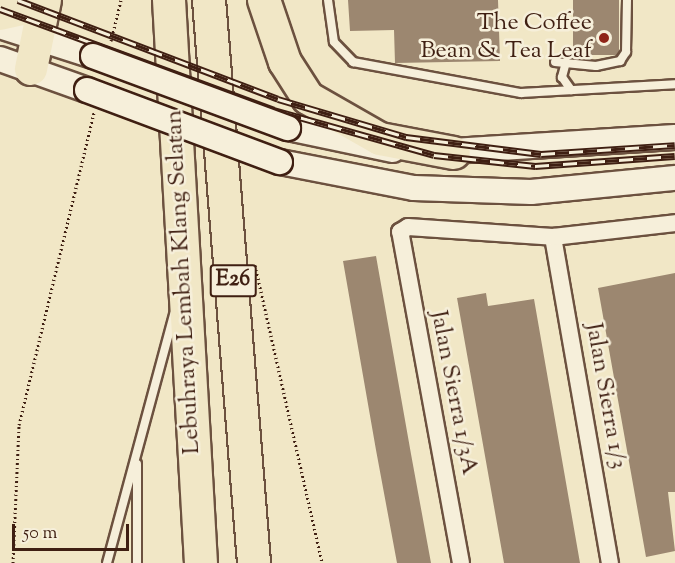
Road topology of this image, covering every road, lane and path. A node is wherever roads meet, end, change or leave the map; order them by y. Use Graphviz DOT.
graph roads {
  1 [pos="31,0"];
  2 [pos="45,0"];
  3 [pos="121,0"];
  4 [pos="169,0"];
  5 [pos="209,0"];
  6 [pos="264,0"];
  7 [pos="328,0"];
  8 [pos="627,0"];
  9 [pos="0,14"];
  10 [pos="0,26"];
  11 [pos="36,35"];
  12 [pos="102,51"];
  13 [pos="0,59"];
  14 [pos="555,62"];
  15 [pos="566,62"];
  16 [pos="32,69"];
  17 [pos="675,84"];
  18 [pos="572,90"];
  19 [pos="92,97"];
  20 [pos="675,137"];
  21 [pos="454,153"];
  22 [pos="675,178"];
  23 [pos="675,223"];
  24 [pos="553,237"];
  25 [pos="252,255"];
  26 [pos="183,278"];
  27 [pos="138,451"];
  28 [pos="13,563"];
  29 [pos="107,563"];
  30 [pos="137,563"];
  31 [pos="201,563"];
  32 [pos="254,563"];
  33 [pos="322,563"];
  34 [pos="461,563"];
  35 [pos="610,563"];
  1 -- 9 [label="highway"];
  2 -- 11 [label="highway"];
  3 -- 12 [label="path"];
  4 -- 26 [label="highway, Lebuhraya Lembah Klang Selatan / E26"];
  5 -- 32 [label="highway, Lebuhraya Lembah Klang Selatan / E26"];
  6 -- 21 [label="highway"];
  7 -- 18 [label="lane"];
  8 -- 15 [label="lane"];
  10 -- 11 [label="main road"];
  11 -- 12 [label="main road"];
  11 -- 16 [label="highway"];
  12 -- 21 [label="main road, bridge"];
  13 -- 16 [label="main road"];
  14 -- 15 [label="lane"];
  15 -- 18 [label="lane"];
  16 -- 19 [label="main road"];
  17 -- 18 [label="lane"];
  19 -- 22 [label="main road, bridge"];
  19 -- 28 [label="path"];
  20 -- 21 [label="main road"];
  23 -- 24 [label="street"];
  24 -- 34 [label="street, Jalan Sierra 1/3A"];
  24 -- 35 [label="street, Jalan Sierra 1/3"];
  25 -- 33 [label="path"];
  26 -- 27 [label="lane"];
  26 -- 31 [label="highway, Lebuhraya Lembah Klang Selatan / E26"];
  27 -- 29 [label="lane"];
  27 -- 30 [label="lane"];
}
